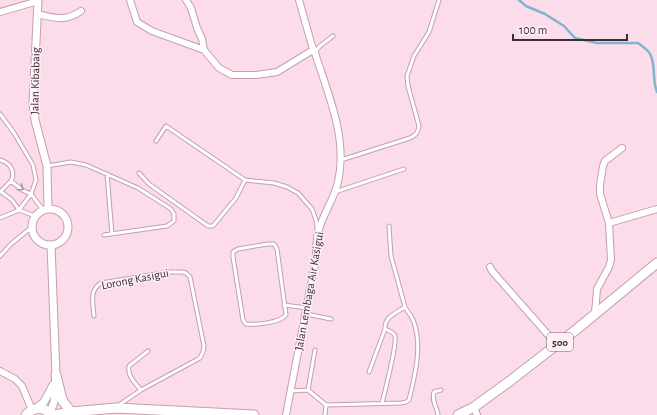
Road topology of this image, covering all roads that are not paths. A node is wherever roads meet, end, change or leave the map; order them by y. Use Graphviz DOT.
graph roads {
  1 [pos="130,0"];
  2 [pos="186,0"];
  3 [pos="299,0"];
  4 [pos="439,0"];
  5 [pos="38,1"];
  6 [pos="81,11"];
  7 [pos="0,12"];
  8 [pos="37,14"];
  9 [pos="333,36"];
  10 [pos="204,50"];
  11 [pos="314,51"];
  12 [pos="0,114"];
  13 [pos="156,141"];
  14 [pos="622,148"];
  15 [pos="0,160"];
  16 [pos="340,160"];
  17 [pos="47,166"];
  18 [pos="404,169"];
  19 [pos="139,173"];
  20 [pos="107,174"];
  21 [pos="245,180"];
  22 [pos="11,181"];
  23 [pos="1,191"];
  24 [pos="335,192"];
  25 [pos="31,194"];
  26 [pos="45,209"];
  27 [pos="657,209"];
  28 [pos="19,210"];
  29 [pos="35,216"];
  30 [pos="0,218"];
  31 [pos="609,223"];
  32 [pos="389,226"];
  33 [pos="32,227"];
  34 [pos="112,234"];
  35 [pos="318,234"];
  36 [pos="104,235"];
  37 [pos="51,245"];
  38 [pos="0,256"];
  39 [pos="657,263"];
  40 [pos="490,267"];
  41 [pos="284,305"];
  42 [pos="405,307"];
  43 [pos="306,311"];
  44 [pos="595,313"];
  45 [pos="94,316"];
  46 [pos="331,318"];
  47 [pos="385,329"];
  48 [pos="557,345"];
  49 [pos="315,350"];
  50 [pos="148,351"];
  51 [pos="0,371"];
  52 [pos="369,372"];
  53 [pos="56,375"];
  54 [pos="141,390"];
  55 [pos="308,390"];
  56 [pos="441,390"];
  57 [pos="290,391"];
  58 [pos="382,403"];
  59 [pos="326,405"];
  60 [pos="116,408"];
  61 [pos="31,411"];
  62 [pos="476,411"];
  63 [pos="75,413"];
  64 [pos="52,414"];
  65 [pos="214,414"];
  66 [pos="240,415"];
  67 [pos="254,415"];
  68 [pos="286,415"];
  69 [pos="325,415"];
  70 [pos="438,415"];
  71 [pos="458,415"];
  1 -- 10 [label="street"];
  2 -- 10 [label="street"];
  3 -- 11 [label="street, Jalan Lembaga Air Kasigui"];
  4 -- 16 [label="lane"];
  5 -- 7 [label="street"];
  5 -- 8 [label="street, Jalan Kibabaig"];
  6 -- 8 [label="street"];
  8 -- 17 [label="street, Jalan Kibabaig"];
  9 -- 11 [label="lane"];
  10 -- 11 [label="street"];
  11 -- 16 [label="street, Jalan Lembaga Air Kasigui"];
  12 -- 25 [label="lane"];
  13 -- 21 [label="lane"];
  14 -- 31 [label="street"];
  15 -- 22 [label="lane"];
  16 -- 24 [label="street, Jalan Lembaga Air Kasigui"];
  17 -- 20 [label="lane"];
  17 -- 26 [label="street, Jalan Kibabaig"];
  18 -- 24 [label="lane"];
  19 -- 21 [label="lane"];
  20 -- 34 [label="lane"];
  20 -- 34 [label="lane"];
  21 -- 35 [label="lane"];
  22 -- 23 [label="lane"];
  22 -- 25 [label="lane, one-way"];
  23 -- 28 [label="lane"];
  24 -- 35 [label="street, Jalan Lembaga Air Kasigui"];
  25 -- 26 [label="lane"];
  25 -- 28 [label="lane"];
  26 -- 29 [label="street"];
  26 -- 37 [label="street"];
  27 -- 31 [label="street"];
  28 -- 29 [label="lane"];
  28 -- 30 [label="lane"];
  29 -- 33 [label="street"];
  31 -- 44 [label="street"];
  32 -- 42 [label="lane"];
  33 -- 37 [label="street"];
  33 -- 38 [label="lane"];
  34 -- 36 [label="lane"];
  35 -- 43 [label="street, Jalan Lembaga Air Kasigui"];
  37 -- 53 [label="street"];
  39 -- 44 [label="main road, 500"];
  40 -- 48 [label="street"];
  41 -- 41 [label="lane"];
  41 -- 43 [label="lane"];
  42 -- 47 [label="lane"];
  42 -- 58 [label="lane"];
  43 -- 46 [label="lane"];
  43 -- 57 [label="street, Jalan Lembaga Air Kasigui"];
  44 -- 48 [label="main road, 500"];
  45 -- 54 [label="lane, Lorong Kasigui"];
  47 -- 52 [label="lane"];
  47 -- 58 [label="lane"];
  48 -- 62 [label="main road, 500"];
  49 -- 55 [label="lane"];
  50 -- 54 [label="lane"];
  51 -- 61 [label="street"];
  53 -- 61 [label="street"];
  53 -- 63 [label="main road"];
  53 -- 64 [label="street"];
  54 -- 60 [label="lane, Lorong Kasigui"];
  55 -- 57 [label="lane"];
  55 -- 59 [label="lane"];
  56 -- 70 [label="lane"];
  57 -- 68 [label="street, Jalan Lembaga Air Kasigui"];
  58 -- 59 [label="lane"];
  59 -- 69 [label="lane"];
  60 -- 63 [label="main road"];
  60 -- 65 [label="main road"];
  61 -- 64 [label="main road"];
  62 -- 71 [label="main road, 500"];
  63 -- 64 [label="main road"];
  65 -- 66 [label="main road"];
  66 -- 67 [label="main road"];
}
